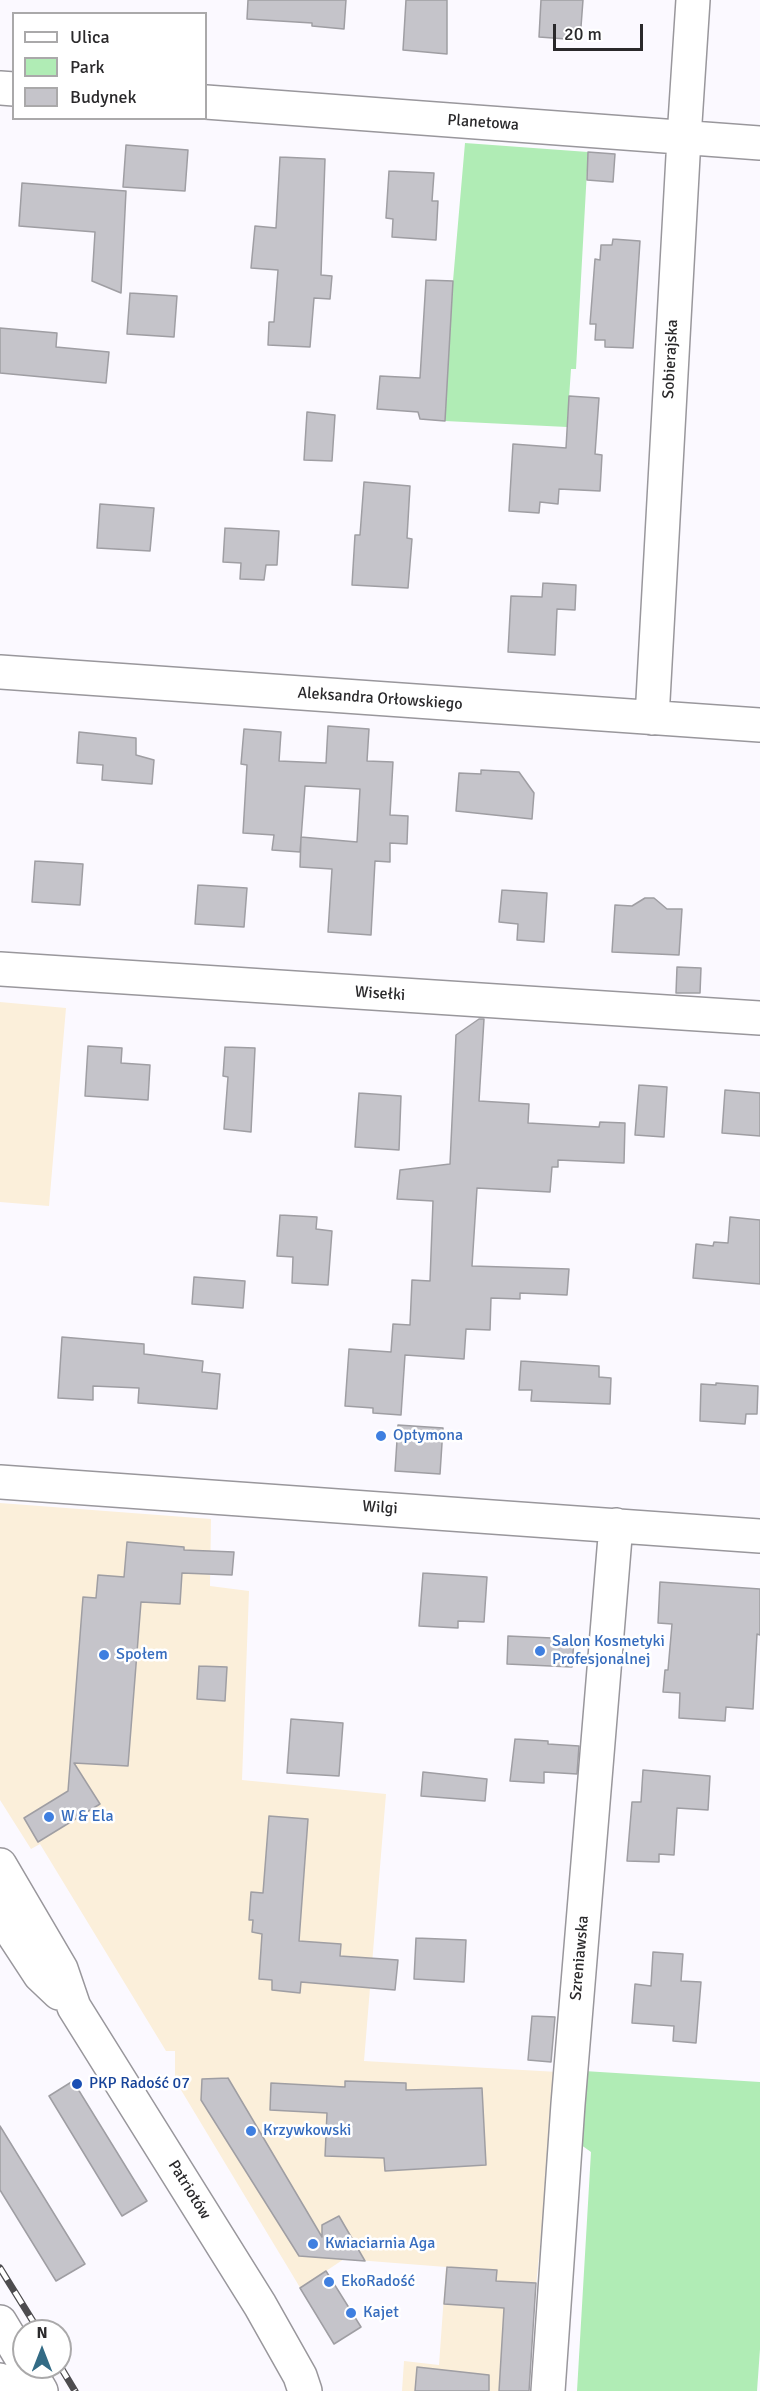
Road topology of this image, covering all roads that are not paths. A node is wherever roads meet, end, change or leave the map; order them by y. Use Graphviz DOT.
graph roads {
  1 [pos="693,0"];
  2 [pos="207,102"];
  3 [pos="684,138"];
  4 [pos="760,143"];
  5 [pos="0,672"];
  6 [pos="652,718"];
  7 [pos="760,725"];
  8 [pos="0,969"];
  9 [pos="760,1018"];
  10 [pos="0,1482"];
  11 [pos="616,1525"];
  12 [pos="760,1536"];
  13 [pos="0,1864"];
  14 [pos="0,1914"];
  15 [pos="74,2007"];
  16 [pos="0,2322"];
  17 [pos="12,2342"];
  18 [pos="0,2380"];
  19 [pos="307,2386"];
  20 [pos="7,2391"];
  21 [pos="548,2391"];
  1 -- 3 [label="street, Sobierajska"];
  2 -- 3 [label="street, Planetowa"];
  3 -- 4 [label="street, Planetowa"];
  3 -- 6 [label="street, Sobierajska"];
  5 -- 6 [label="street, Aleksandra Orłowskiego"];
  6 -- 7 [label="street, Aleksandra Orłowskiego"];
  8 -- 9 [label="street, Wisełki"];
  10 -- 11 [label="street, Wilgi"];
  11 -- 12 [label="street, Wilgi"];
  11 -- 21 [label="street, Szreniawska"];
  13 -- 15 [label="street, Patriotów"];
  14 -- 15 [label="street, Patriotów"];
  15 -- 19 [label="street, Patriotów"];
  16 -- 17 [label="street"];
  18 -- 20 [label="street"];
}
